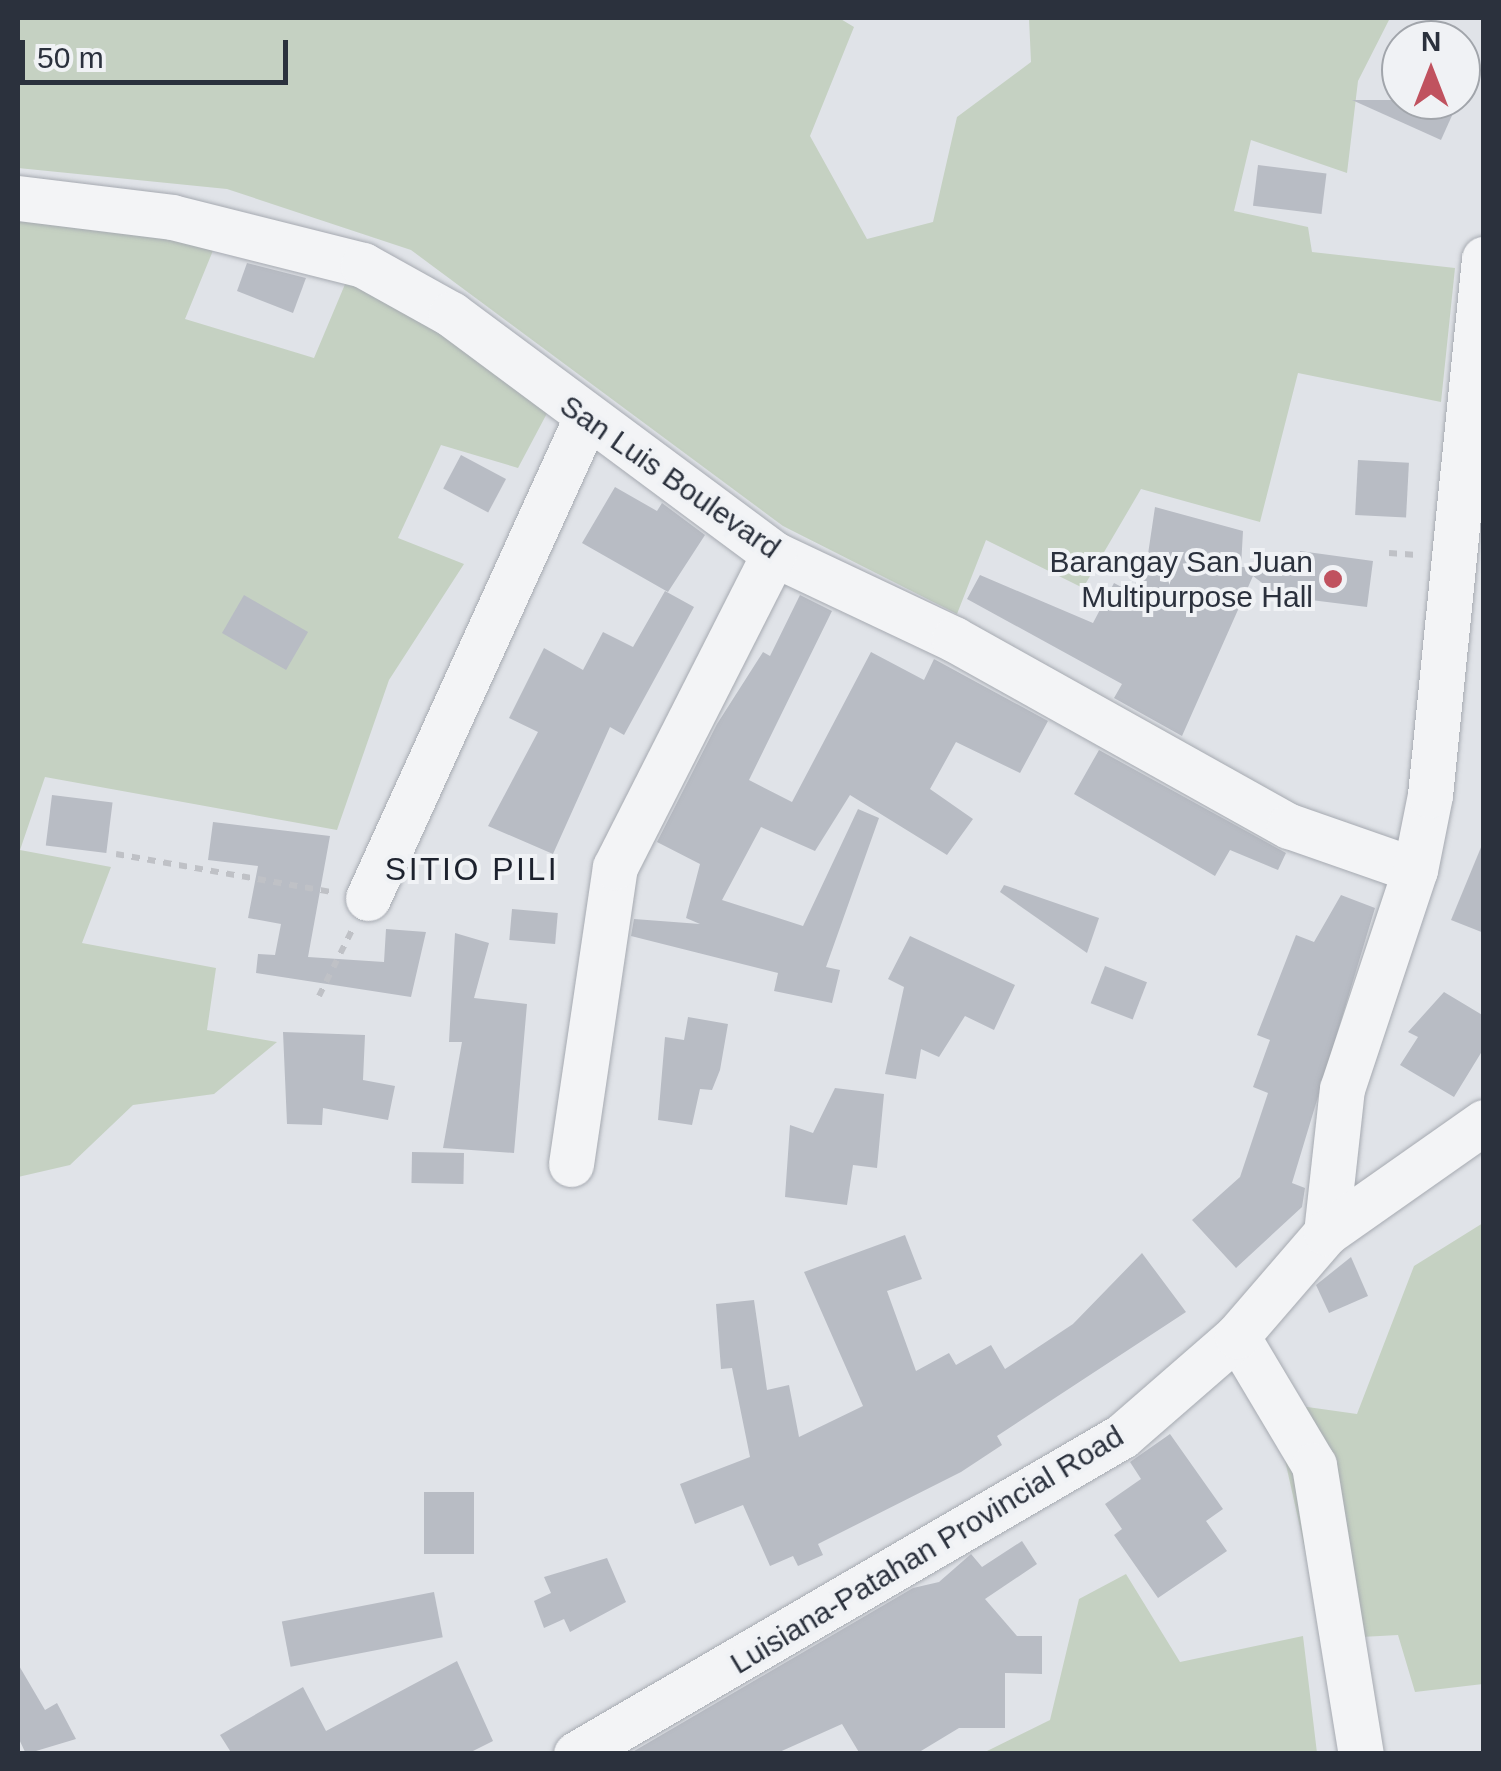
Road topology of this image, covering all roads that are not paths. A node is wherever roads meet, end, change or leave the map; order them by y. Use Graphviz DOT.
graph roads {
  1 [pos="18,198"];
  2 [pos="1484,259"];
  3 [pos="585,420"];
  4 [pos="774,554"];
  5 [pos="1416,870"];
  6 [pos="368,898"];
  7 [pos="1484,1122"];
  8 [pos="572,1164"];
  9 [pos="1326,1233"];
  10 [pos="1237,1336"];
  11 [pos="576,1754"];
  12 [pos="1361,1754"];
  1 -- 3 [label="street, San Luis Boulevard"];
  2 -- 5 [label="street"];
  3 -- 4 [label="street, San Luis Boulevard"];
  3 -- 6 [label="street"];
  4 -- 5 [label="street, San Luis Boulevard"];
  4 -- 8 [label="street"];
  5 -- 9 [label="street"];
  7 -- 9 [label="street, Luisiana-Patahan Provincial Road"];
  9 -- 10 [label="street, Luisiana-Patahan Provincial Road"];
  10 -- 11 [label="street, Luisiana-Patahan Provincial Road"];
  10 -- 12 [label="street"];
}
